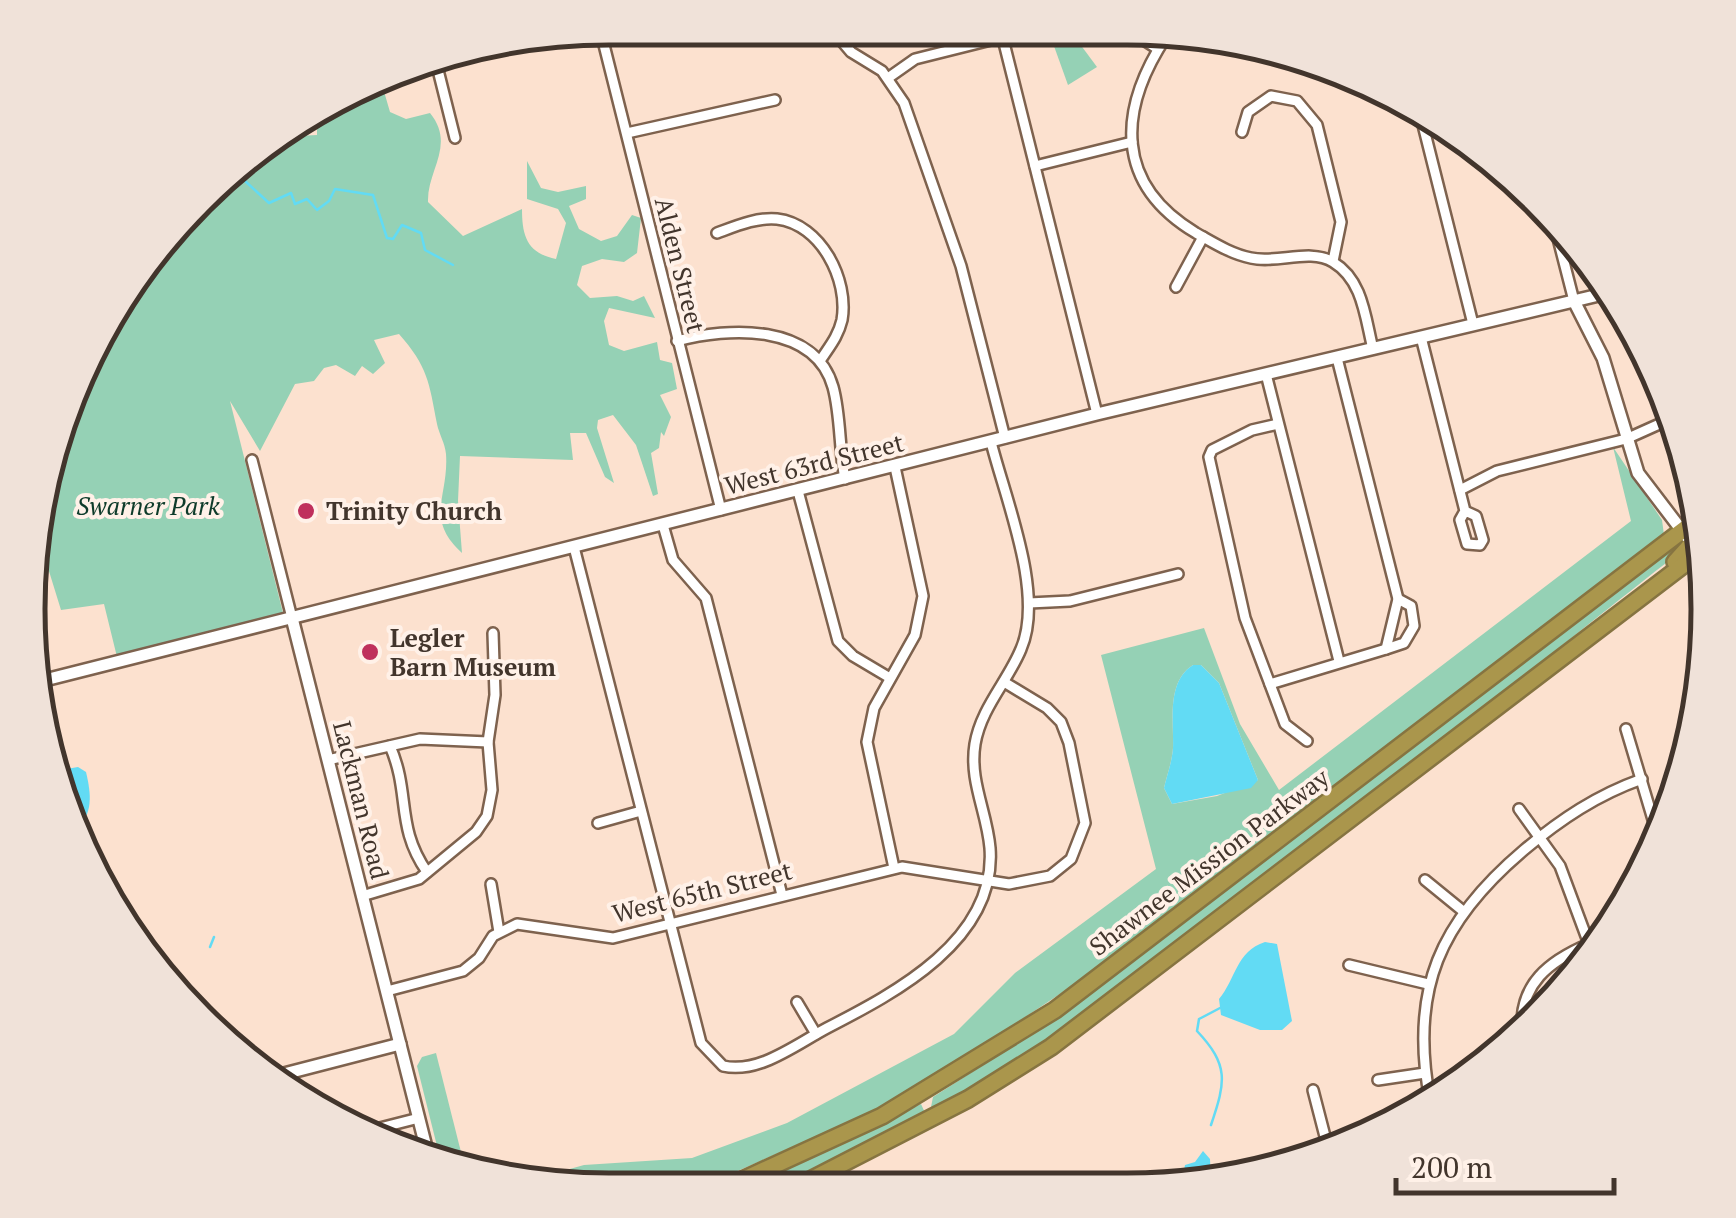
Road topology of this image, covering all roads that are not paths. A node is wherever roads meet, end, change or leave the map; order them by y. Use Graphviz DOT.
graph roads {
  1 [pos="604,45"];
  2 [pos="845,45"];
  3 [pos="968,45"];
  4 [pos="1004,45"];
  5 [pos="1154,46"];
  6 [pos="1158,48"];
  7 [pos="438,72"];
  8 [pos="888,78"];
  9 [pos="775,100"];
  10 [pos="1425,131"];
  11 [pos="1242,132"];
  12 [pos="627,133"];
  13 [pos="455,138"];
  14 [pos="1132,142"];
  15 [pos="1036,166"];
  16 [pos="717,232"];
  17 [pos="1203,236"];
  18 [pos="1561,249"];
  19 [pos="1332,261"];
  20 [pos="1176,287"];
  21 [pos="1596,296"];
  22 [pos="1574,301"];
  23 [pos="1473,324"];
  24 [pos="1421,337"];
  25 [pos="678,341"];
  26 [pos="1373,348"];
  27 [pos="1336,358"];
  28 [pos="820,361"];
  29 [pos="1266,374"];
  30 [pos="1098,414"];
  31 [pos="1278,424"];
  32 [pos="1660,425"];
  33 [pos="1005,438"];
  34 [pos="1626,439"];
  35 [pos="991,442"];
  36 [pos="252,460"];
  37 [pos="895,467"];
  38 [pos="846,480"];
  39 [pos="1460,490"];
  40 [pos="798,491"];
  41 [pos="721,510"];
  42 [pos="1465,510"];
  43 [pos="663,525"];
  44 [pos="1686,532"];
  45 [pos="1687,542"];
  46 [pos="1687,543"];
  47 [pos="574,547"];
  48 [pos="1178,574"];
  49 [pos="1398,599"];
  50 [pos="1029,604"];
  51 [pos="292,618"];
  52 [pos="494,633"];
  53 [pos="1386,648"];
  54 [pos="1338,661"];
  55 [pos="890,678"];
  56 [pos="50,679"];
  57 [pos="1004,682"];
  58 [pos="1270,684"];
  59 [pos="1626,730"];
  60 [pos="1307,741"];
  61 [pos="488,742"];
  62 [pos="390,746"];
  63 [pos="328,760"];
  64 [pos="1642,779"];
  65 [pos="1518,809"];
  66 [pos="641,811"];
  67 [pos="1652,814"];
  68 [pos="598,822"];
  69 [pos="1539,837"];
  70 [pos="894,868"];
  71 [pos="427,872"];
  72 [pos="987,880"];
  73 [pos="1425,880"];
  74 [pos="490,884"];
  75 [pos="362,896"];
  76 [pos="782,896"];
  77 [pos="1463,911"];
  78 [pos="670,924"];
  79 [pos="499,932"];
  80 [pos="1586,935"];
  81 [pos="1575,951"];
  82 [pos="1349,964"];
  83 [pos="1428,984"];
  84 [pos="387,991"];
  85 [pos="797,1002"];
  86 [pos="1524,1010"];
  87 [pos="816,1034"];
  88 [pos="400,1044"];
  89 [pos="289,1073"];
  90 [pos="1425,1073"];
  91 [pos="1378,1080"];
  92 [pos="1427,1086"];
  93 [pos="1313,1090"];
  94 [pos="419,1118"];
  95 [pos="385,1127"];
  96 [pos="1325,1137"];
  97 [pos="425,1142"];
  98 [pos="760,1173"];
  99 [pos="825,1173"];
  1 -- 12 [label="street, Alden Street"];
  2 -- 8 [label="street"];
  3 -- 8 [label="street"];
  4 -- 15 [label="street"];
  5 -- 6 [label="street"];
  6 -- 14 [label="street"];
  7 -- 13 [label="street"];
  8 -- 33 [label="street"];
  9 -- 12 [label="street"];
  10 -- 23 [label="street"];
  11 -- 19 [label="street"];
  12 -- 25 [label="street, Alden Street"];
  14 -- 15 [label="street"];
  14 -- 17 [label="street"];
  15 -- 30 [label="street"];
  16 -- 28 [label="street"];
  17 -- 19 [label="street"];
  17 -- 20 [label="street"];
  18 -- 22 [label="street"];
  19 -- 26 [label="street"];
  21 -- 22 [label="street, West 63rd Street"];
  22 -- 23 [label="street, West 63rd Street"];
  22 -- 34 [label="street"];
  23 -- 24 [label="street, West 63rd Street"];
  24 -- 26 [label="street, West 63rd Street"];
  24 -- 39 [label="street"];
  25 -- 28 [label="street"];
  25 -- 41 [label="street, Alden Street"];
  26 -- 27 [label="street, West 63rd Street"];
  27 -- 29 [label="street, West 63rd Street"];
  27 -- 49 [label="street"];
  28 -- 38 [label="street"];
  29 -- 30 [label="street, West 63rd Street"];
  29 -- 31 [label="street"];
  30 -- 33 [label="street, West 63rd Street"];
  31 -- 54 [label="street"];
  31 -- 58 [label="street"];
  32 -- 34 [label="street"];
  33 -- 35 [label="street, West 63rd Street"];
  34 -- 39 [label="street"];
  34 -- 44 [label="street"];
  35 -- 37 [label="street, West 63rd Street"];
  35 -- 50 [label="street"];
  36 -- 51 [label="street, Lackman Road"];
  37 -- 38 [label="street, West 63rd Street"];
  37 -- 55 [label="street"];
  38 -- 40 [label="street, West 63rd Street"];
  39 -- 42 [label="street"];
  40 -- 41 [label="street, West 63rd Street"];
  40 -- 55 [label="street"];
  41 -- 43 [label="street, West 63rd Street"];
  43 -- 47 [label="street, West 63rd Street"];
  43 -- 76 [label="street"];
  45 -- 98 [label="highway, Shawnee Mission Parkway"];
  46 -- 99 [label="highway, Shawnee Mission Parkway"];
  47 -- 51 [label="street, West 63rd Street"];
  47 -- 66 [label="street"];
  48 -- 50 [label="street"];
  49 -- 53 [label="street"];
  49 -- 53 [label="street"];
  50 -- 57 [label="street"];
  51 -- 56 [label="street, West 63rd Street"];
  51 -- 63 [label="street, Lackman Road"];
  52 -- 61 [label="street"];
  53 -- 54 [label="street"];
  54 -- 58 [label="street"];
  55 -- 70 [label="street"];
  57 -- 72 [label="street"];
  57 -- 72 [label="street, West 65th Street"];
  58 -- 60 [label="street"];
  59 -- 64 [label="street"];
  61 -- 62 [label="street"];
  61 -- 71 [label="street"];
  62 -- 63 [label="street"];
  62 -- 71 [label="street"];
  63 -- 75 [label="street, Lackman Road"];
  64 -- 67 [label="street"];
  64 -- 69 [label="street"];
  65 -- 69 [label="street"];
  66 -- 68 [label="street"];
  66 -- 78 [label="street"];
  69 -- 77 [label="street"];
  69 -- 80 [label="street"];
  70 -- 72 [label="street, West 65th Street"];
  70 -- 76 [label="street, West 65th Street"];
  71 -- 75 [label="street"];
  72 -- 87 [label="street"];
  73 -- 77 [label="street"];
  74 -- 79 [label="street"];
  75 -- 84 [label="street, Lackman Road"];
  76 -- 78 [label="street, West 65th Street"];
  77 -- 83 [label="street"];
  78 -- 79 [label="street, West 65th Street"];
  78 -- 87 [label="street"];
  79 -- 84 [label="street"];
  81 -- 86 [label="street"];
  82 -- 83 [label="street"];
  83 -- 90 [label="street"];
  84 -- 88 [label="street, Lackman Road"];
  85 -- 87 [label="street"];
  88 -- 89 [label="street"];
  88 -- 94 [label="street, Lackman Road"];
  90 -- 91 [label="street"];
  90 -- 92 [label="street"];
  93 -- 96 [label="street"];
  94 -- 95 [label="street"];
  94 -- 97 [label="street, Lackman Road"];
}
